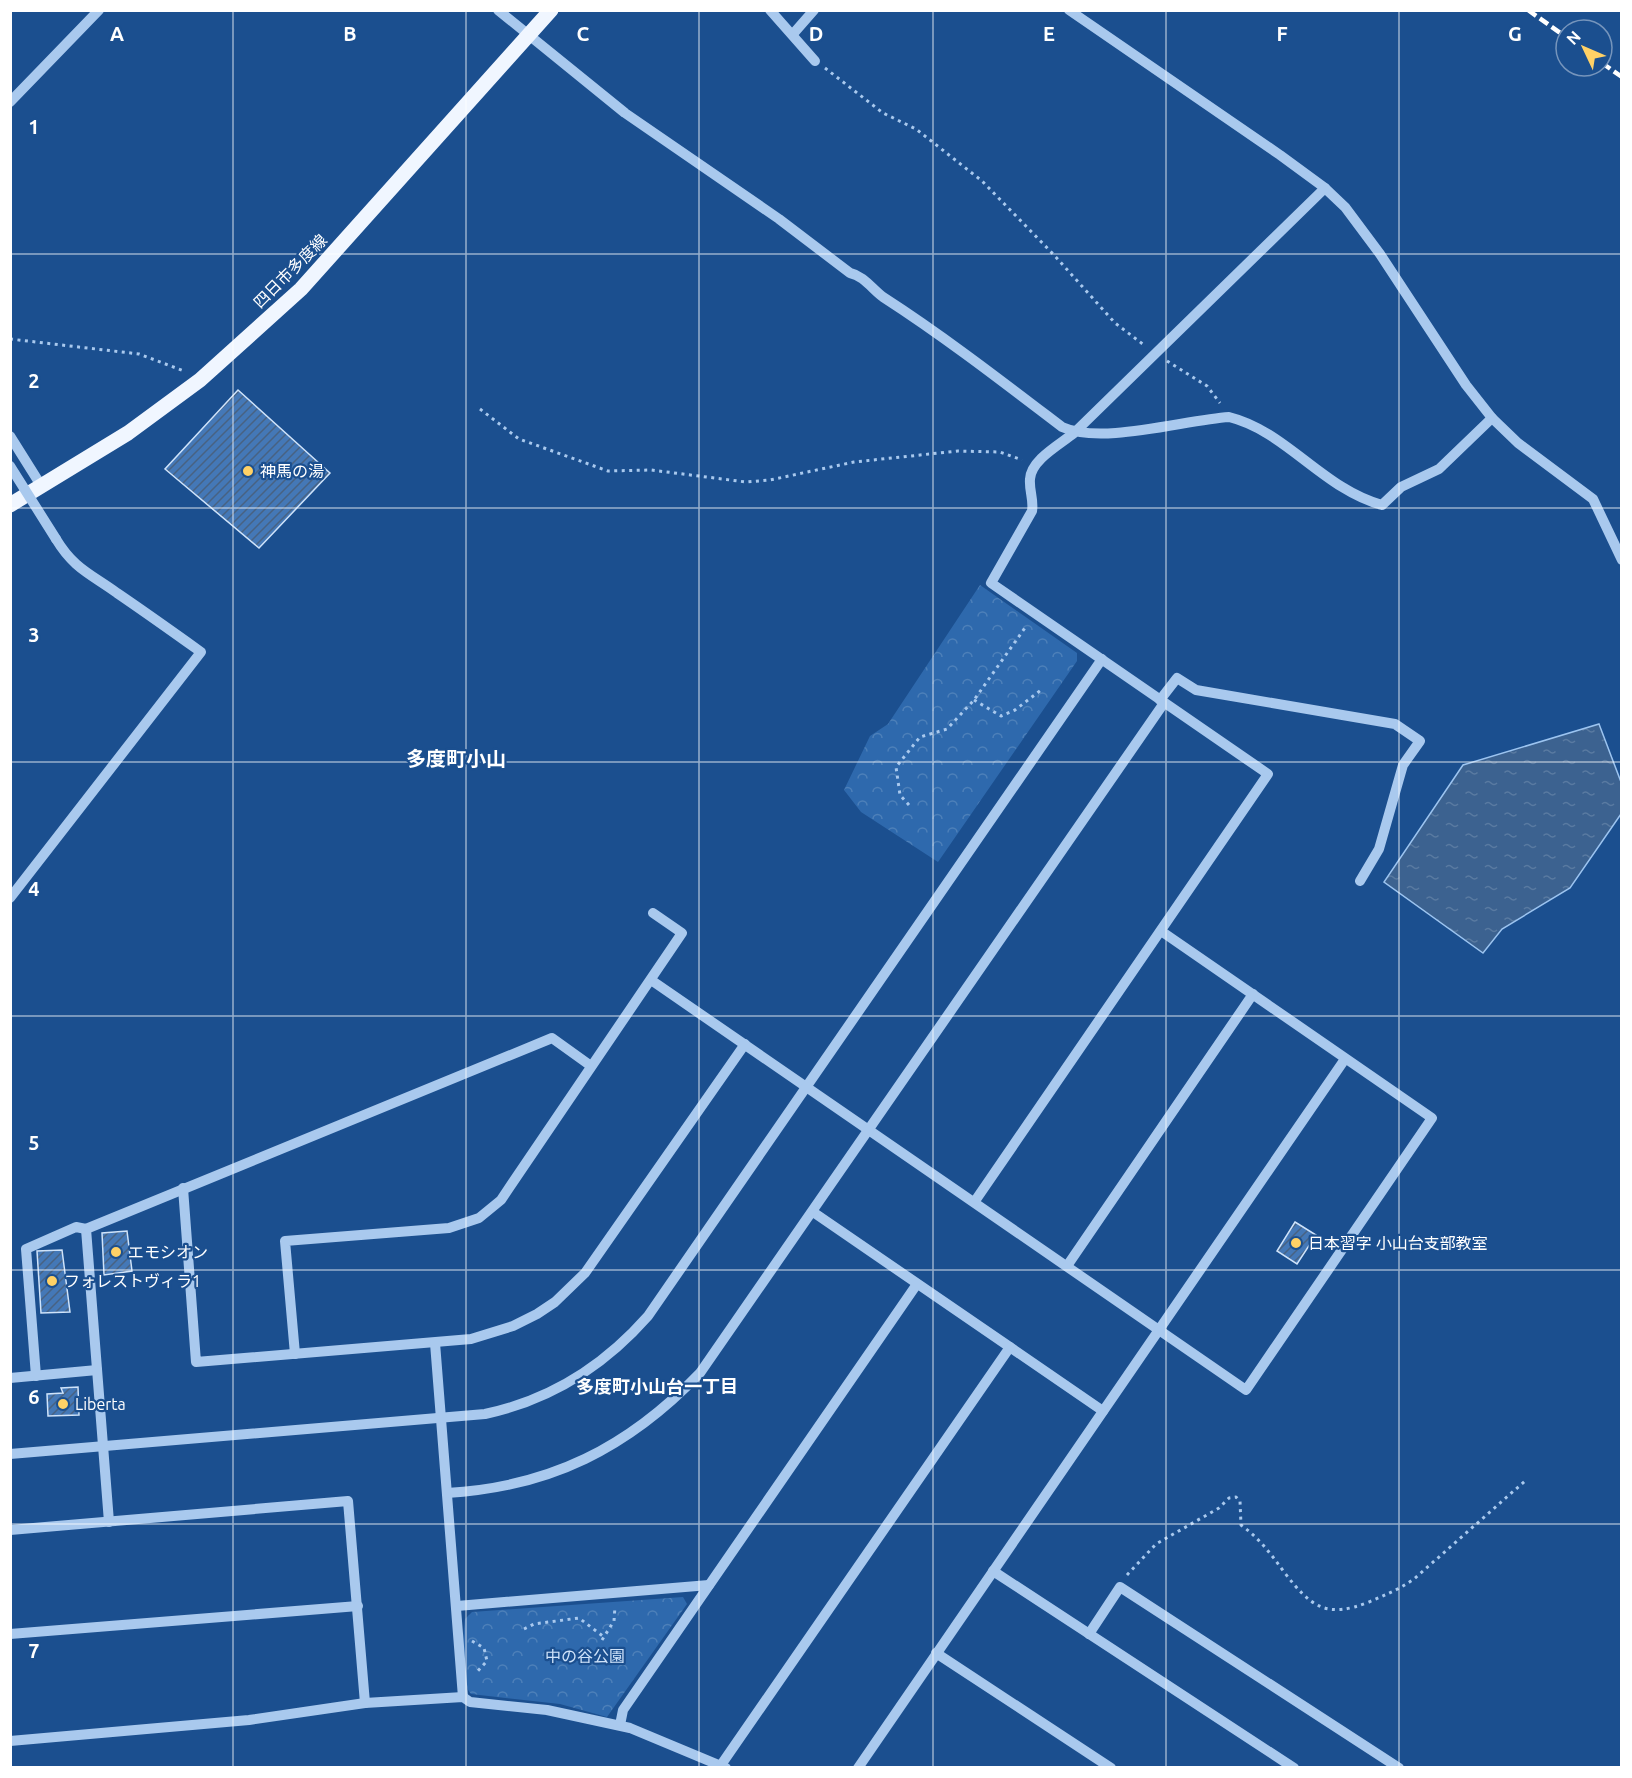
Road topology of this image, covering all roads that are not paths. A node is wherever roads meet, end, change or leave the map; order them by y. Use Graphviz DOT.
graph roads {
  1 [pos="99,10"];
  2 [pos="498,10"];
  3 [pos="550,10"];
  4 [pos="770,10"];
  5 [pos="814,10"];
  6 [pos="1069,10"];
  7 [pos="793,34"];
  8 [pos="530,35"];
  9 [pos="815,61"];
  10 [pos="10,102"];
  11 [pos="1325,188"];
  12 [pos="1492,418"];
  13 [pos="1074,433"];
  14 [pos="10,436"];
  15 [pos="10,466"];
  16 [pos="42,487"];
  17 [pos="10,505"];
  18 [pos="1622,560"];
  19 [pos="1102,659"];
  20 [pos="1162,702"];
  21 [pos="1360,881"];
  22 [pos="10,898"];
  23 [pos="653,913"];
  24 [pos="1161,931"];
  25 [pos="651,980"];
  26 [pos="1253,994"];
  27 [pos="745,1044"];
  28 [pos="1345,1059"];
  29 [pos="591,1066"];
  30 [pos="806,1087"];
  31 [pos="869,1130"];
  32 [pos="183,1188"];
  33 [pos="975,1202"];
  34 [pos="813,1212"];
  35 [pos="86,1229"];
  36 [pos="1067,1266"];
  37 [pos="917,1284"];
  38 [pos="1159,1329"];
  39 [pos="435,1343"];
  40 [pos="1010,1347"];
  41 [pos="295,1354"];
  42 [pos="97,1370"];
  43 [pos="36,1376"];
  44 [pos="10,1378"];
  45 [pos="1103,1411"];
  46 [pos="441,1419"];
  47 [pos="104,1445"];
  48 [pos="10,1454"];
  49 [pos="447,1493"];
  50 [pos="109,1522"];
  51 [pos="10,1530"];
  52 [pos="993,1571"];
  53 [pos="709,1585"];
  54 [pos="358,1606"];
  55 [pos="457,1606"];
  56 [pos="10,1634"];
  57 [pos="1089,1634"];
  58 [pos="936,1653"];
  59 [pos="463,1697"];
  60 [pos="366,1703"];
  61 [pos="620,1725"];
  62 [pos="10,1741"];
  63 [pos="724,1766"];
  64 [pos="858,1767"];
  65 [pos="1111,1767"];
  66 [pos="1294,1767"];
  67 [pos="1399,1767"];
  1 -- 10 [label="street"];
  2 -- 8 [label="street"];
  3 -- 8 [label="main road, 四日市多度線"];
  4 -- 7 [label="street"];
  5 -- 7 [label="street"];
  6 -- 11 [label="street"];
  7 -- 9 [label="street"];
  8 -- 13 [label="street"];
  8 -- 16 [label="main road, 四日市多度線"];
  11 -- 12 [label="street"];
  11 -- 13 [label="street"];
  12 -- 13 [label="street"];
  12 -- 18 [label="street"];
  13 -- 19 [label="street"];
  14 -- 16 [label="street"];
  15 -- 22 [label="street, bridge"];
  16 -- 17 [label="main road, 四日市多度線"];
  19 -- 20 [label="street"];
  19 -- 30 [label="street"];
  20 -- 21 [label="street"];
  20 -- 24 [label="street"];
  20 -- 31 [label="street"];
  23 -- 25 [label="street"];
  24 -- 26 [label="street"];
  24 -- 33 [label="street"];
  25 -- 27 [label="street"];
  25 -- 29 [label="street"];
  26 -- 28 [label="street"];
  26 -- 36 [label="street"];
  27 -- 30 [label="street"];
  27 -- 39 [label="street"];
  28 -- 38 [label="street"];
  28 -- 38 [label="street"];
  29 -- 32 [label="street"];
  29 -- 41 [label="street"];
  30 -- 31 [label="street"];
  30 -- 46 [label="street"];
  31 -- 33 [label="street"];
  31 -- 34 [label="street"];
  32 -- 35 [label="street"];
  32 -- 41 [label="street"];
  33 -- 36 [label="street"];
  34 -- 37 [label="street"];
  34 -- 49 [label="street"];
  35 -- 42 [label="street"];
  35 -- 43 [label="street"];
  36 -- 38 [label="street"];
  37 -- 40 [label="street"];
  37 -- 53 [label="street"];
  38 -- 45 [label="street"];
  39 -- 41 [label="street"];
  39 -- 46 [label="street"];
  40 -- 45 [label="street"];
  40 -- 63 [label="street"];
  42 -- 43 [label="street"];
  42 -- 47 [label="street"];
  43 -- 44 [label="street"];
  45 -- 52 [label="street"];
  46 -- 47 [label="street"];
  46 -- 49 [label="street"];
  47 -- 48 [label="street"];
  47 -- 50 [label="street"];
  49 -- 55 [label="street"];
  50 -- 51 [label="street"];
  50 -- 54 [label="street"];
  52 -- 57 [label="street"];
  52 -- 58 [label="street"];
  53 -- 55 [label="street"];
  53 -- 61 [label="street"];
  54 -- 56 [label="street"];
  54 -- 60 [label="street"];
  55 -- 59 [label="street"];
  57 -- 66 [label="street"];
  57 -- 67 [label="street"];
  58 -- 64 [label="street"];
  58 -- 65 [label="street"];
  59 -- 60 [label="street"];
  59 -- 61 [label="street"];
  60 -- 62 [label="street"];
  61 -- 63 [label="street"];
}
